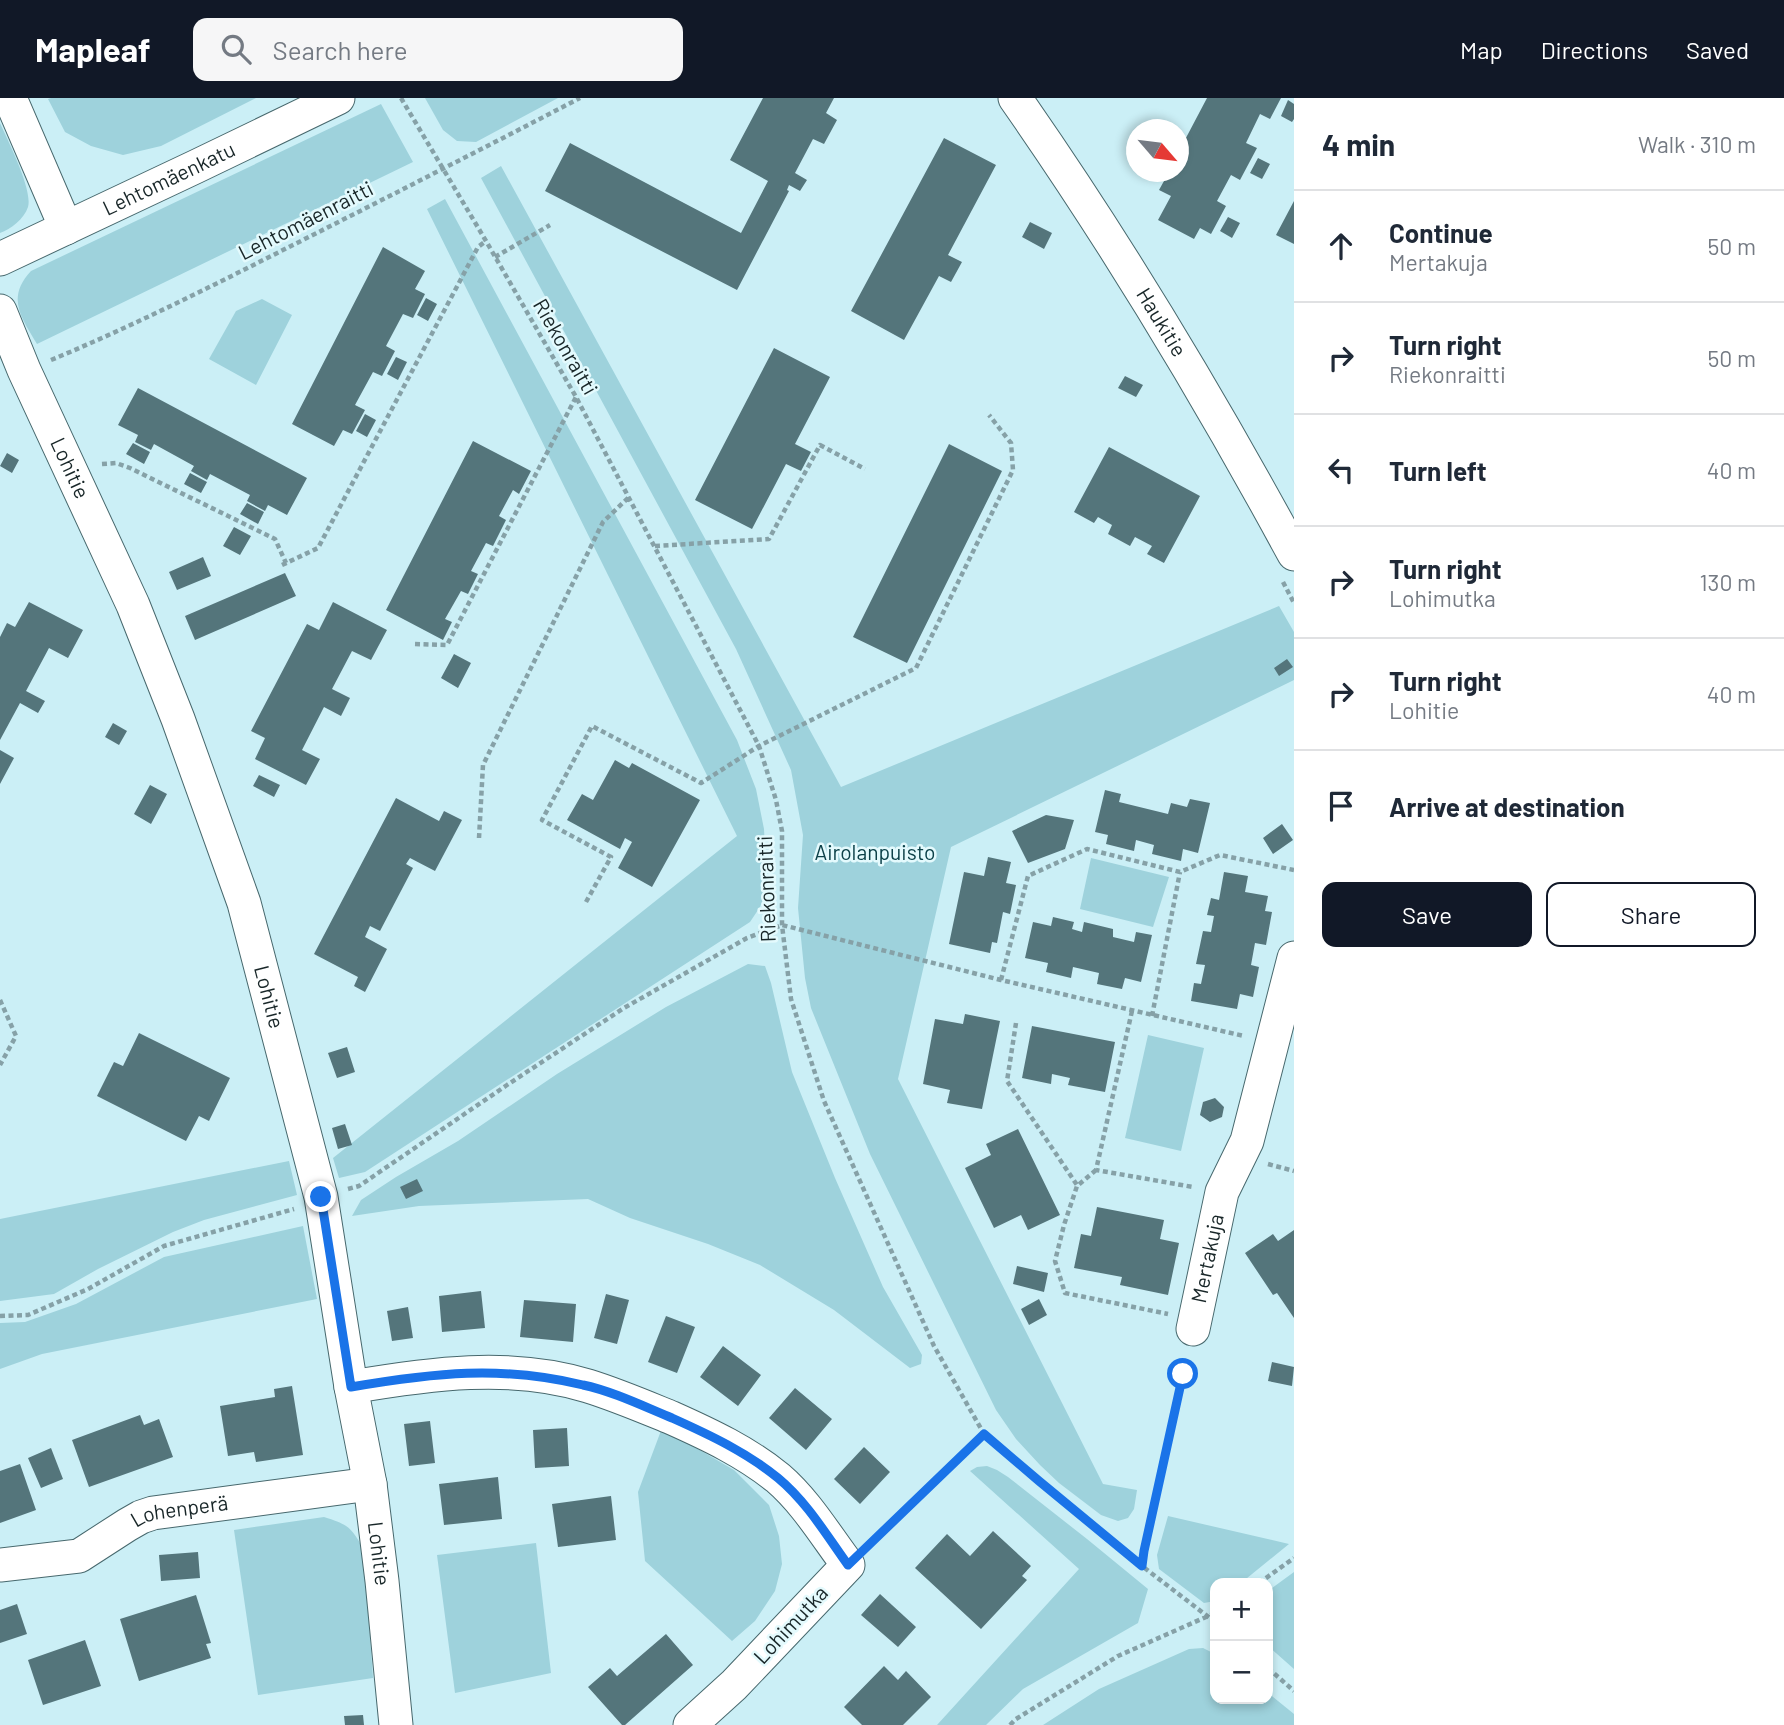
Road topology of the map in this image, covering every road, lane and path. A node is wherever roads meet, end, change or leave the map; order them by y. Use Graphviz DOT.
graph roads {
  1 [pos="10,98"];
  2 [pos="338,98"];
  3 [pos="401,98"];
  4 [pos="580,98"];
  5 [pos="1015,98"];
  6 [pos="443,170"];
  7 [pos="550,225"];
  8 [pos="66,228"];
  9 [pos="486,241"];
  10 [pos="495,257"];
  11 [pos="0,259"];
  12 [pos="0,311"];
  13 [pos="43,363"];
  14 [pos="576,397"];
  15 [pos="989,415"];
  16 [pos="865,469"];
  17 [pos="72,475"];
  18 [pos="629,497"];
  19 [pos="655,546"];
  20 [pos="1294,554"];
  21 [pos="415,644"];
  22 [pos="759,746"];
  23 [pos="480,838"];
  24 [pos="1294,870"];
  25 [pos="1180,873"];
  26 [pos="586,902"];
  27 [pos="782,925"];
  28 [pos="1294,958"];
  29 [pos="1001,980"];
  30 [pos="0,1000"];
  31 [pos="1132,1011"];
  32 [pos="1153,1016"];
  33 [pos="1016,1023"];
  34 [pos="1272,1043"];
  35 [pos="0,1065"];
  36 [pos="1096,1170"];
  37 [pos="1077,1186"];
  38 [pos="1222,1192"];
  39 [pos="321,1197"];
  40 [pos="0,1316"];
  41 [pos="1194,1324"];
  42 [pos="351,1387"];
  43 [pos="984,1434"];
  44 [pos="370,1484"];
  45 [pos="1294,1558"];
  46 [pos="0,1565"];
  47 [pos="848,1565"];
  48 [pos="1142,1566"];
  49 [pos="1266,1578"];
  50 [pos="1209,1617"];
  51 [pos="1273,1672"];
  52 [pos="1294,1691"];
  53 [pos="396,1725"];
  54 [pos="690,1725"];
  55 [pos="1010,1725"];
  1 -- 8 [label="street"];
  2 -- 8 [label="street, Lehtomäenkatu"];
  3 -- 6 [label="path, Riekonraitti"];
  4 -- 6 [label="path, Lehtomäenraitti"];
  5 -- 20 [label="street, Haukitie"];
  6 -- 9 [label="path, Riekonraitti"];
  6 -- 13 [label="path, Lehtomäenraitti"];
  7 -- 10 [label="path"];
  8 -- 11 [label="street, Lehtomäenkatu"];
  9 -- 10 [label="path, Riekonraitti"];
  9 -- 17 [label="path"];
  10 -- 14 [label="path, Riekonraitti"];
  12 -- 17 [label="street, Lohitie"];
  14 -- 18 [label="path, Riekonraitti"];
  14 -- 21 [label="path"];
  15 -- 22 [label="path"];
  16 -- 19 [label="path"];
  17 -- 39 [label="street, Lohitie"];
  18 -- 19 [label="path, Riekonraitti"];
  18 -- 23 [label="path"];
  19 -- 22 [label="path, Riekonraitti"];
  22 -- 26 [label="path"];
  22 -- 27 [label="path, Riekonraitti"];
  24 -- 25 [label="path"];
  25 -- 29 [label="path"];
  25 -- 32 [label="path"];
  27 -- 29 [label="path"];
  27 -- 39 [label="path"];
  27 -- 43 [label="path, Riekonraitti"];
  28 -- 34 [label="street, Mertakuja"];
  29 -- 31 [label="path"];
  30 -- 35 [label="path"];
  31 -- 32 [label="path"];
  31 -- 36 [label="path"];
  32 -- 34 [label="path"];
  33 -- 37 [label="path"];
  34 -- 38 [label="street, Mertakuja"];
  36 -- 37 [label="path"];
  36 -- 38 [label="path"];
  37 -- 41 [label="path"];
  38 -- 41 [label="street, Mertakuja"];
  39 -- 40 [label="path"];
  39 -- 42 [label="street, Lohitie"];
  41 -- 48 [label="path, Mertakuja"];
  42 -- 44 [label="street, Lohitie"];
  42 -- 47 [label="street"];
  43 -- 47 [label="path"];
  43 -- 48 [label="path, Riekonraitti"];
  44 -- 46 [label="street, Lohenperä"];
  44 -- 53 [label="street, Lohitie"];
  45 -- 49 [label="path"];
  47 -- 54 [label="street, Lohimutka"];
  48 -- 50 [label="path, Riekonraitti"];
  50 -- 55 [label="path"];
  51 -- 52 [label="path"];
}
